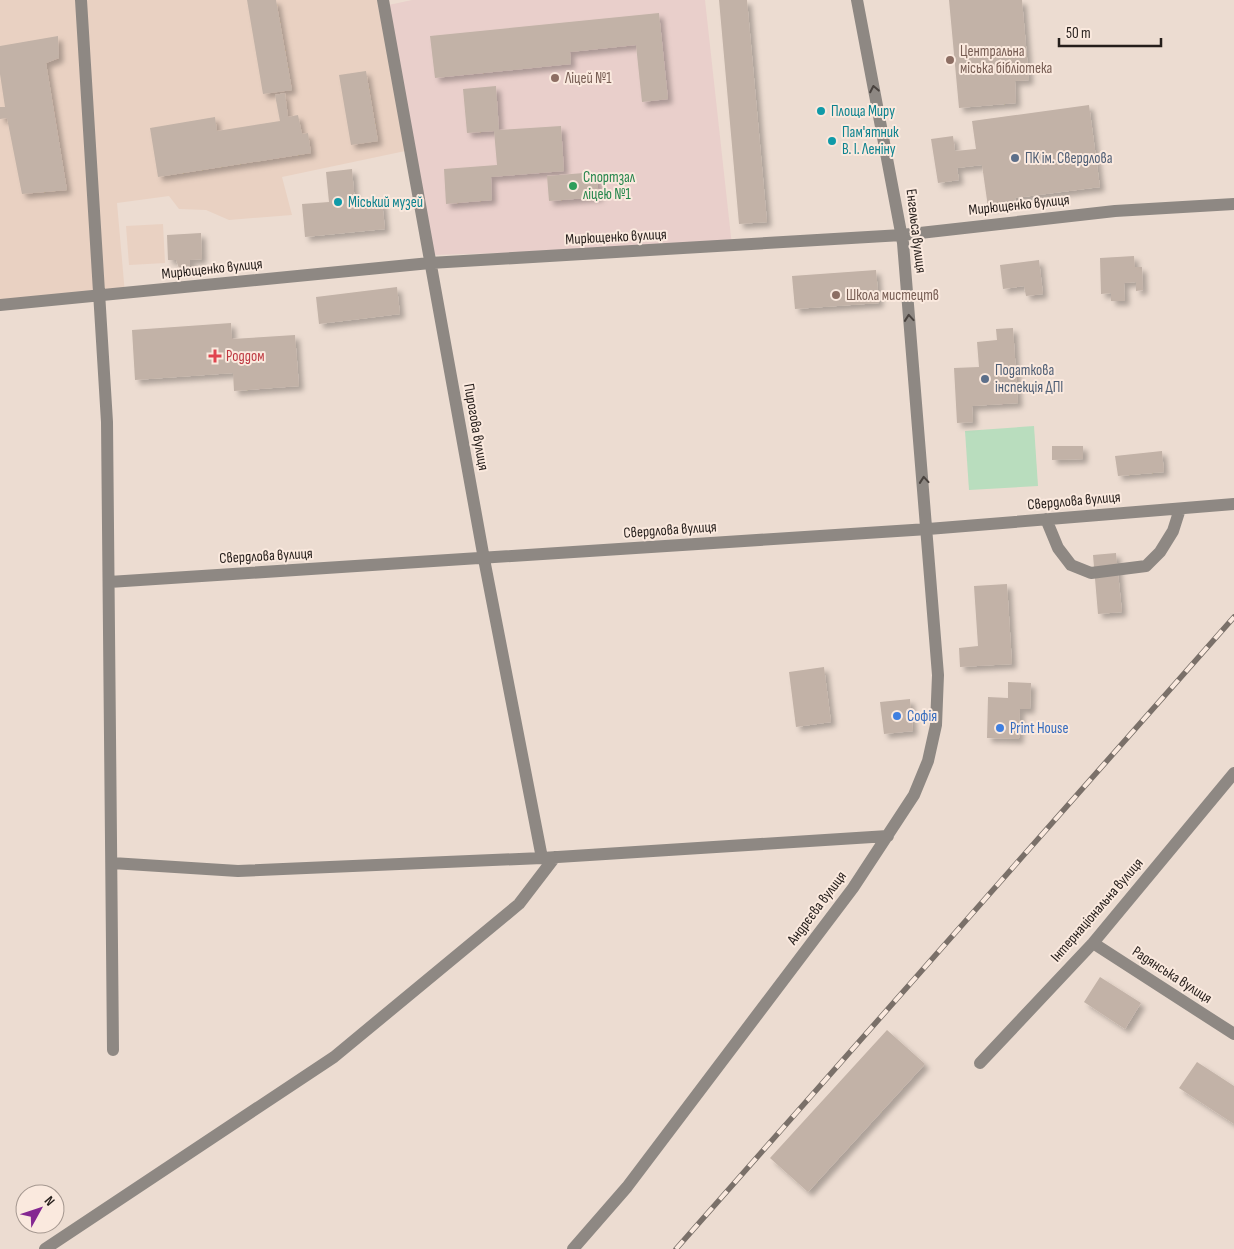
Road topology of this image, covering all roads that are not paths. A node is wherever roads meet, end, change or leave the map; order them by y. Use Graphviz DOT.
graph roads {
  1 [pos="81,0"];
  2 [pos="383,0"];
  3 [pos="857,0"];
  4 [pos="1234,204"];
  5 [pos="902,235"];
  6 [pos="430,263"];
  7 [pos="100,296"];
  8 [pos="0,305"];
  9 [pos="1234,504"];
  10 [pos="1180,509"];
  11 [pos="1046,519"];
  12 [pos="928,529"];
  13 [pos="484,559"];
  14 [pos="109,582"];
  15 [pos="1234,773"];
  16 [pos="888,836"];
  17 [pos="555,857"];
  18 [pos="542,858"];
  19 [pos="112,863"];
  20 [pos="1093,943"];
  21 [pos="1234,1034"];
  22 [pos="113,1050"];
  23 [pos="980,1063"];
  24 [pos="45,1249"];
  25 [pos="573,1249"];
  1 -- 7 [label="street"];
  2 -- 6 [label="street, Пирогова вулиця"];
  5 -- 3 [label="street, Енгельса вулиця, one-way"];
  4 -- 5 [label="street, Мирющенко вулиця"];
  5 -- 6 [label="street, Мирющенко вулиця"];
  12 -- 5 [label="street, Енгельса вулиця, one-way"];
  6 -- 7 [label="street, Мирющенко вулиця"];
  6 -- 13 [label="street, Пирогова вулиця"];
  7 -- 8 [label="street, Мирющенко вулиця"];
  7 -- 14 [label="street"];
  9 -- 10 [label="street, Свердлова вулиця"];
  10 -- 11 [label="street, Свердлова вулиця"];
  10 -- 11 [label="street"];
  11 -- 12 [label="street, Свердлова вулиця"];
  12 -- 13 [label="street, Свердлова вулиця"];
  12 -- 16 [label="street, Андрєєва вулиця"];
  13 -- 14 [label="street, Свердлова вулиця"];
  13 -- 18 [label="street, Пирогова вулиця"];
  14 -- 19 [label="street"];
  15 -- 20 [label="street, Інтернаціональна вулиця"];
  16 -- 17 [label="street"];
  16 -- 25 [label="street, Андрєєва вулиця"];
  17 -- 18 [label="street"];
  17 -- 24 [label="street"];
  18 -- 19 [label="street"];
  19 -- 22 [label="street"];
  20 -- 21 [label="street, Радянська вулиця"];
  20 -- 23 [label="street, Інтернаціональна вулиця"];
}
